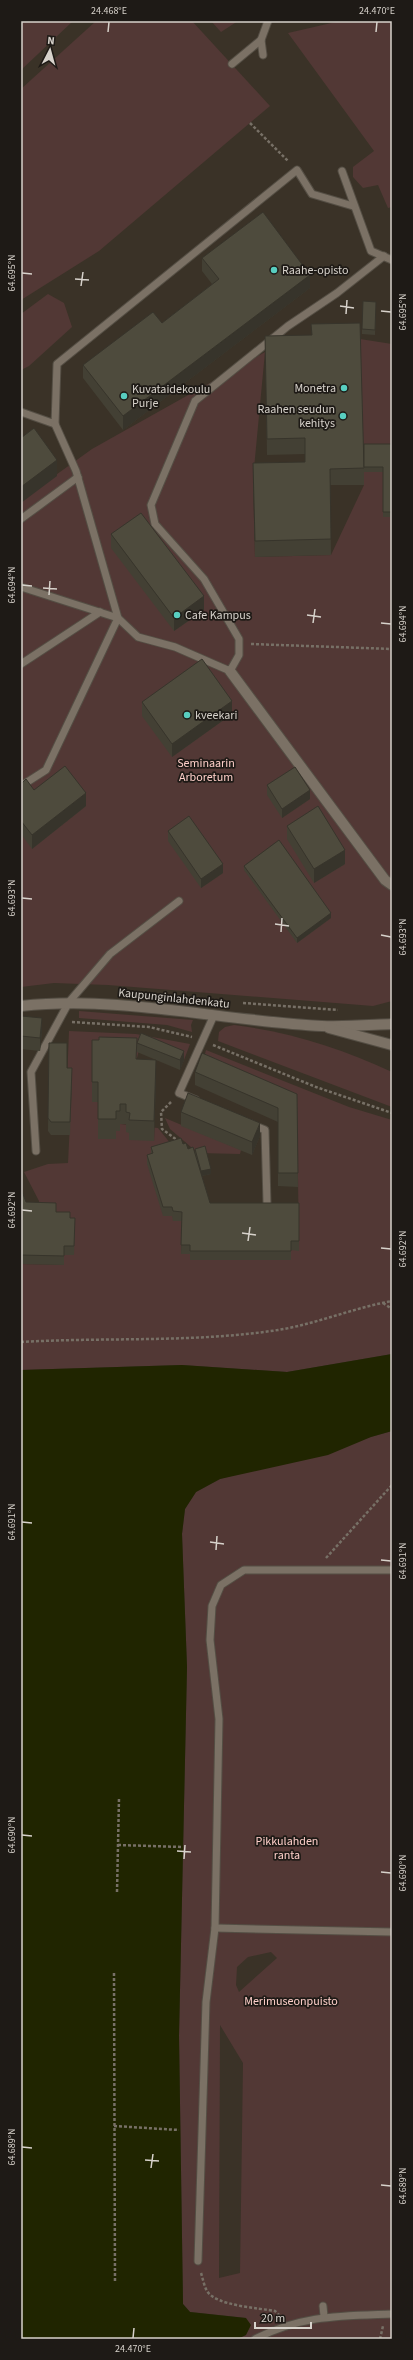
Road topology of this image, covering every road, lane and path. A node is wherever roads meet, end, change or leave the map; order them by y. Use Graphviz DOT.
graph roads {
  1 [pos="268,21"];
  2 [pos="261,40"];
  3 [pos="263,55"];
  4 [pos="232,64"];
  5 [pos="250,122"];
  6 [pos="297,170"];
  7 [pos="342,172"];
  8 [pos="353,206"];
  9 [pos="384,256"];
  10 [pos="392,260"];
  11 [pos="21,412"];
  12 [pos="55,424"];
  13 [pos="78,477"];
  14 [pos="21,519"];
  15 [pos="21,587"];
  16 [pos="100,612"];
  17 [pos="118,618"];
  18 [pos="240,644"];
  19 [pos="392,649"];
  20 [pos="21,664"];
  21 [pos="230,671"];
  22 [pos="21,786"];
  23 [pos="392,885"];
  24 [pos="179,901"];
  25 [pos="69,1002"];
  26 [pos="21,1006"];
  27 [pos="214,1015"];
  28 [pos="392,1024"];
  29 [pos="323,1026"];
  30 [pos="392,1045"];
  31 [pos="179,1093"];
  32 [pos="201,1102"];
  33 [pos="244,1121"];
  34 [pos="183,1145"];
  35 [pos="36,1151"];
  36 [pos="267,1203"];
  37 [pos="392,1301"];
  38 [pos="383,1303"];
  39 [pos="392,1309"];
  40 [pos="21,1342"];
  41 [pos="392,1485"];
  42 [pos="314,1570"];
  43 [pos="392,1570"];
  44 [pos="119,1798"];
  45 [pos="118,1845"];
  46 [pos="183,1847"];
  47 [pos="117,1892"];
  48 [pos="215,1928"];
  49 [pos="392,1932"];
  50 [pos="114,1973"];
  51 [pos="114,2126"];
  52 [pos="179,2130"];
  53 [pos="198,2261"];
  54 [pos="115,2283"];
  55 [pos="323,2306"];
  56 [pos="392,2314"];
  57 [pos="324,2316"];
  58 [pos="287,2324"];
  59 [pos="255,2339"];
  1 -- 2 [label="lane"];
  2 -- 3 [label="lane"];
  2 -- 4 [label="lane"];
  5 -- 6 [label="path"];
  6 -- 8 [label="lane"];
  6 -- 12 [label="lane"];
  7 -- 8 [label="lane"];
  8 -- 9 [label="lane"];
  9 -- 10 [label="lane"];
  9 -- 18 [label="lane"];
  11 -- 12 [label="lane"];
  12 -- 13 [label="lane"];
  13 -- 14 [label="lane"];
  13 -- 17 [label="lane"];
  15 -- 16 [label="lane"];
  16 -- 17 [label="lane"];
  16 -- 20 [label="lane"];
  17 -- 21 [label="lane"];
  17 -- 22 [label="lane"];
  18 -- 19 [label="path"];
  18 -- 21 [label="lane"];
  21 -- 23 [label="street"];
  24 -- 25 [label="lane"];
  25 -- 26 [label="street, Kaupunginlahdenkatu"];
  25 -- 27 [label="street, Kaupunginlahdenkatu"];
  25 -- 35 [label="lane"];
  27 -- 29 [label="street, Kaupunginlahdenkatu"];
  27 -- 31 [label="lane"];
  28 -- 29 [label="street, Kaupunginlahdenkatu"];
  29 -- 30 [label="street, Kaupunginlahdenkatu"];
  31 -- 32 [label="lane"];
  31 -- 34 [label="path"];
  33 -- 36 [label="lane"];
  37 -- 38 [label="path"];
  38 -- 39 [label="path"];
  38 -- 40 [label="path"];
  41 -- 42 [label="path"];
  42 -- 43 [label="lane"];
  42 -- 48 [label="lane"];
  44 -- 45 [label="path"];
  45 -- 46 [label="path"];
  45 -- 47 [label="path"];
  48 -- 49 [label="lane"];
  48 -- 53 [label="lane"];
  50 -- 51 [label="path"];
  51 -- 52 [label="path"];
  51 -- 54 [label="path"];
  53 -- 58 [label="path"];
  55 -- 57 [label="lane"];
  56 -- 57 [label="lane"];
  57 -- 58 [label="lane"];
  58 -- 59 [label="lane"];
}
